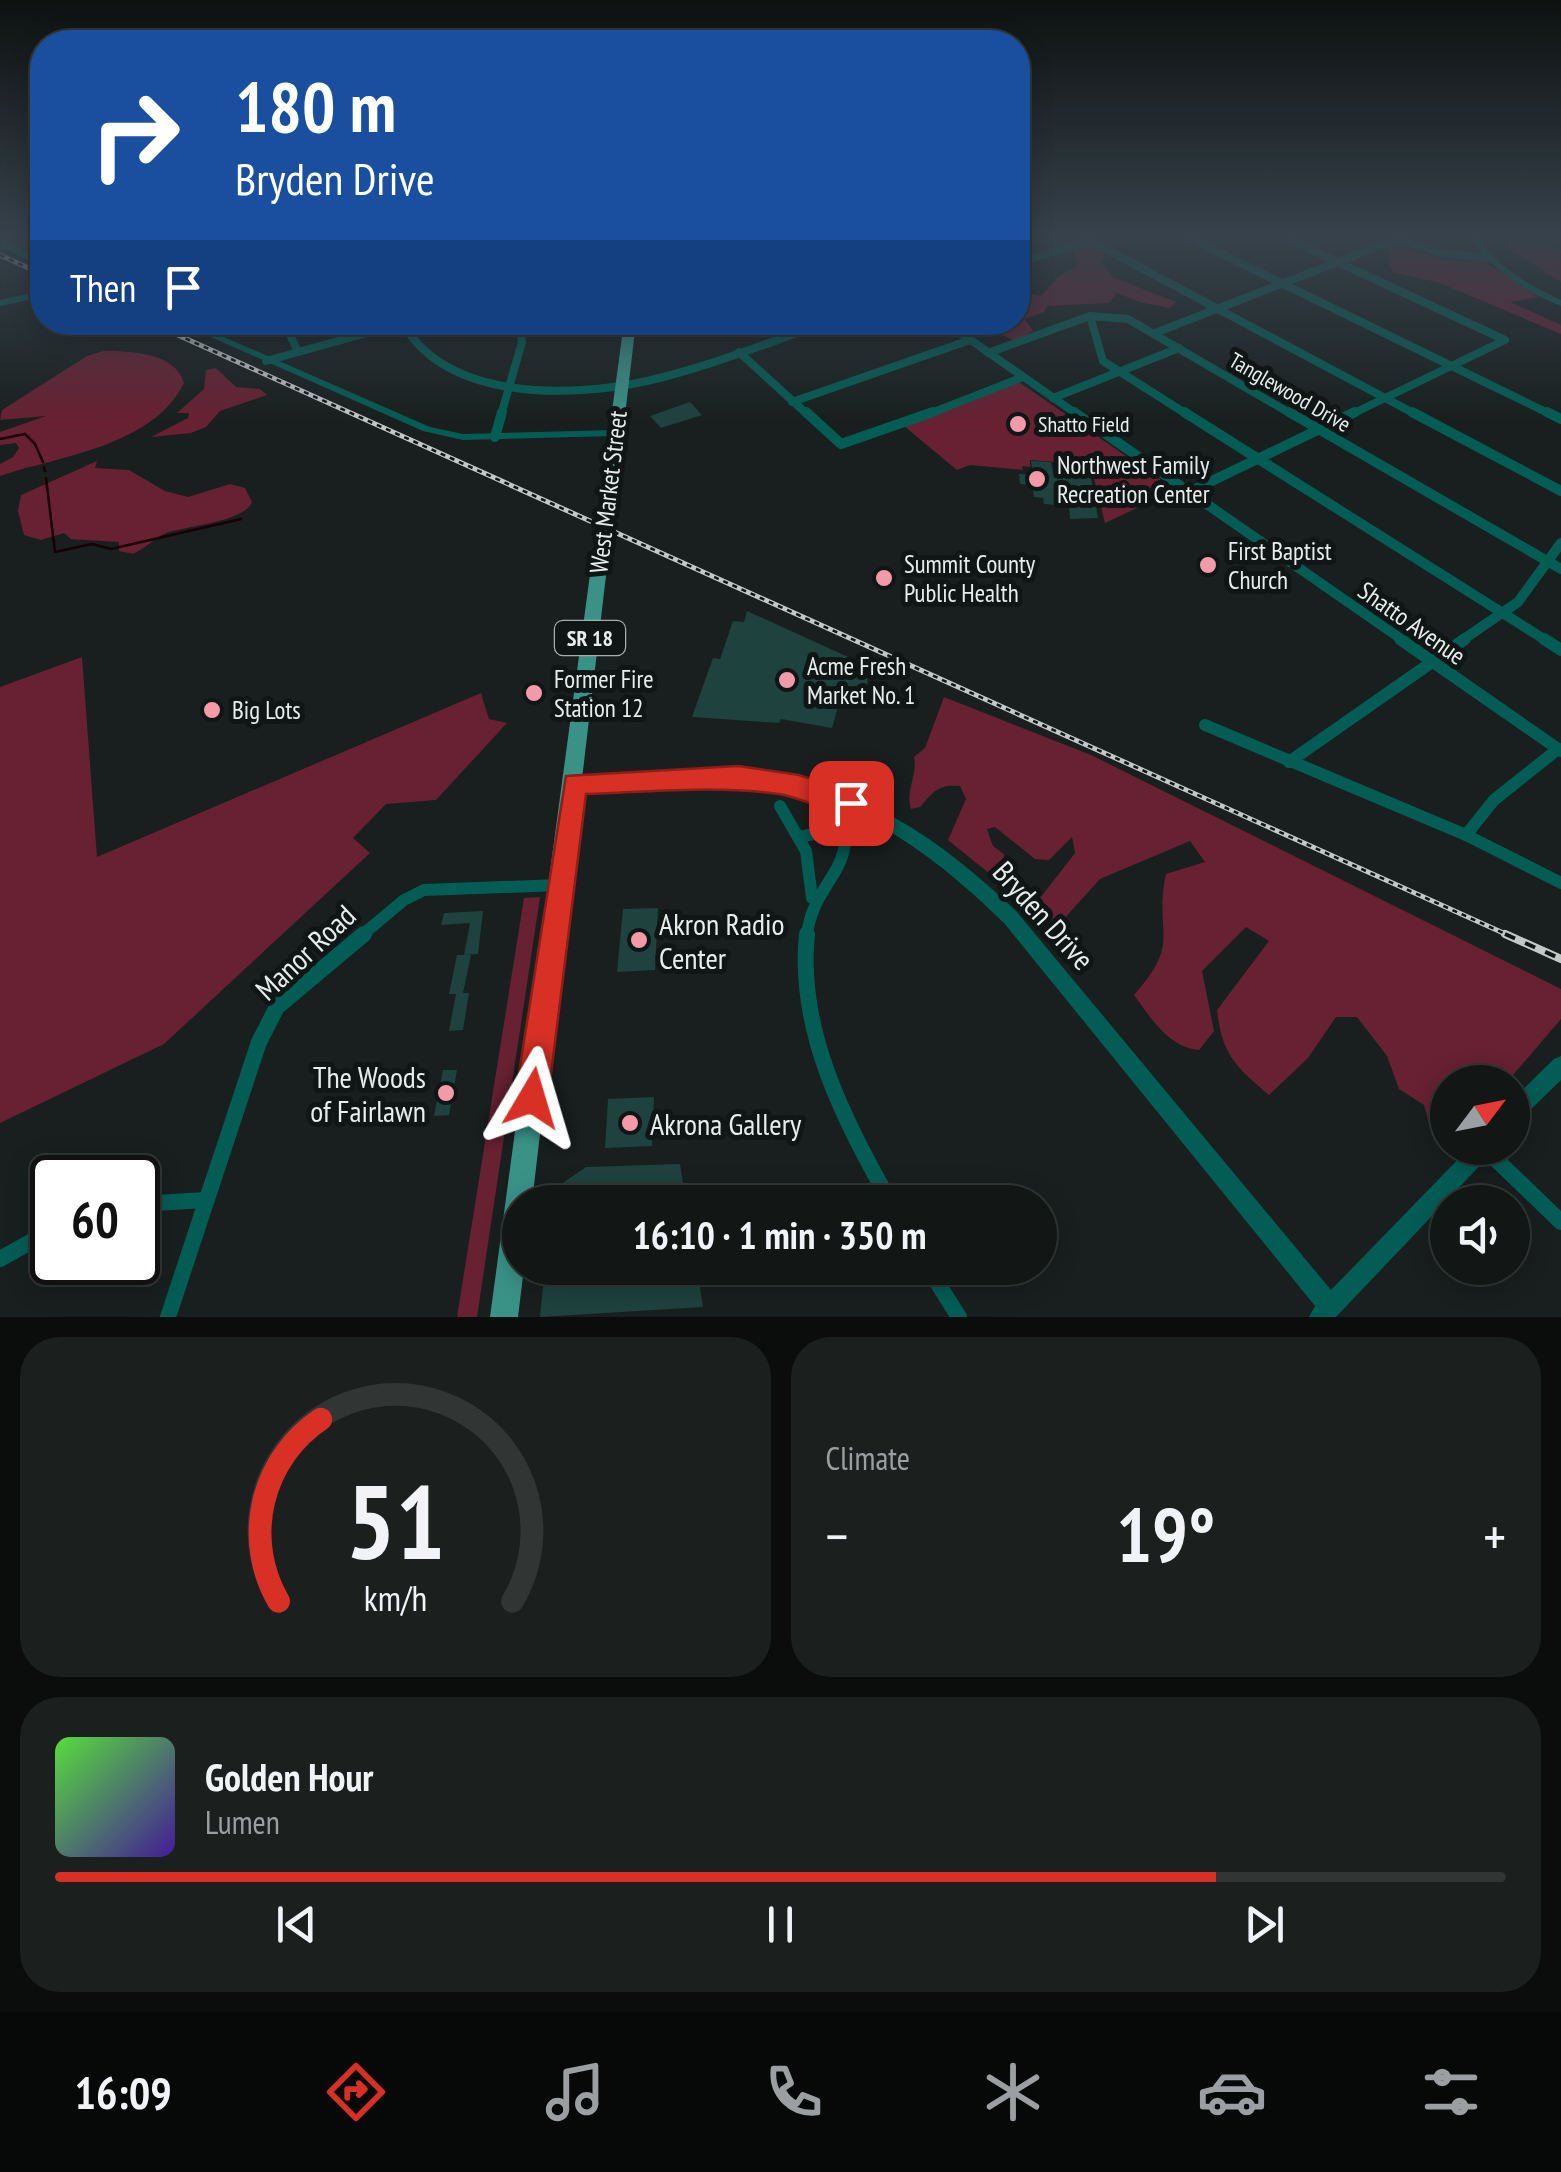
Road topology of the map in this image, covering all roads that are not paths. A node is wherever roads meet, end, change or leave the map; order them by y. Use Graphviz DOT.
graph roads {
  1 [pos="1201,299"];
  2 [pos="1242,299"];
  3 [pos="1314,299"];
  4 [pos="1419,299"];
  5 [pos="1218,309"];
  6 [pos="1090,316"];
  7 [pos="1155,333"];
  8 [pos="209,335"];
  9 [pos="290,335"];
  10 [pos="360,335"];
  11 [pos="411,335"];
  12 [pos="521,335"];
  13 [pos="628,335"];
  14 [pos="790,335"];
  15 [pos="963,335"];
  16 [pos="970,340"];
  17 [pos="1179,348"];
  18 [pos="298,352"];
  19 [pos="738,352"];
  20 [pos="988,353"];
  21 [pos="266,361"];
  22 [pos="1452,366"];
  23 [pos="1119,372"];
  24 [pos="1023,377"];
  25 [pos="622,385"];
  26 [pos="508,387"];
  27 [pos="1053,398"];
  28 [pos="1385,398"];
  29 [pos="792,402"];
  30 [pos="1561,420"];
  31 [pos="1319,428"];
  32 [pos="615,433"];
  33 [pos="495,437"];
  34 [pos="1258,459"];
  35 [pos="1561,491"];
  36 [pos="1189,492"];
  37 [pos="1561,542"];
  38 [pos="1545,559"];
  39 [pos="1561,568"];
  40 [pos="1502,613"];
  41 [pos="1561,650"];
  42 [pos="1431,660"];
  43 [pos="1205,725"];
  44 [pos="1559,750"];
  45 [pos="1289,762"];
  46 [pos="575,784"];
  47 [pos="780,806"];
  48 [pos="1466,836"];
  49 [pos="800,837"];
  50 [pos="1561,883"];
  51 [pos="559,885"];
  52 [pos="812,900"];
  53 [pos="1561,1066"];
  54 [pos="1530,1096"];
  55 [pos="1468,1165"];
  56 [pos="1502,1165"];
  57 [pos="881,1185"];
  58 [pos="206,1200"];
  59 [pos="160,1203"];
  60 [pos="1561,1222"];
  61 [pos="30,1242"];
  62 [pos="0,1259"];
  63 [pos="939,1285"];
  64 [pos="1331,1313"];
  65 [pos="168,1317"];
  66 [pos="504,1317"];
  67 [pos="959,1317"];
  1 -- 5 [label="street"];
  2 -- 5 [label="street"];
  3 -- 22 [label="street"];
  4 -- 22 [label="street"];
  5 -- 7 [label="street"];
  5 -- 28 [label="street"];
  6 -- 7 [label="street, Tanglewood Drive"];
  6 -- 20 [label="street"];
  6 -- 23 [label="street"];
  7 -- 17 [label="street, Tanglewood Drive"];
  8 -- 21 [label="street"];
  9 -- 18 [label="street"];
  10 -- 18 [label="street"];
  11 -- 26 [label="street"];
  12 -- 26 [label="street"];
  13 -- 25 [label="main road, West Market Street / SR 18"];
  14 -- 19 [label="street"];
  15 -- 16 [label="street, Shatto Avenue"];
  16 -- 20 [label="street, Shatto Avenue"];
  16 -- 29 [label="street"];
  17 -- 23 [label="street"];
  17 -- 31 [label="street, Tanglewood Drive"];
  18 -- 21 [label="street"];
  19 -- 25 [label="street"];
  19 -- 29 [label="street"];
  20 -- 24 [label="street, Shatto Avenue"];
  21 -- 33 [label="street"];
  22 -- 28 [label="street"];
  22 -- 30 [label="street"];
  23 -- 27 [label="street"];
  23 -- 34 [label="street"];
  24 -- 27 [label="street, Shatto Avenue"];
  24 -- 29 [label="street"];
  25 -- 26 [label="street"];
  25 -- 32 [label="main road, West Market Street / SR 18"];
  26 -- 33 [label="street"];
  27 -- 36 [label="street, Shatto Avenue"];
  28 -- 31 [label="street"];
  28 -- 35 [label="street"];
  31 -- 34 [label="street"];
  31 -- 38 [label="street, Tanglewood Drive"];
  32 -- 33 [label="street"];
  32 -- 46 [label="main road, West Market Street / SR 18"];
  34 -- 36 [label="street"];
  34 -- 40 [label="street"];
  36 -- 42 [label="street, Shatto Avenue"];
  37 -- 38 [label="street"];
  38 -- 39 [label="street, Tanglewood Drive"];
  38 -- 40 [label="street"];
  40 -- 41 [label="street"];
  40 -- 42 [label="street"];
  42 -- 44 [label="street, Shatto Avenue"];
  42 -- 45 [label="street"];
  43 -- 45 [label="street"];
  44 -- 48 [label="street"];
  45 -- 48 [label="street"];
  46 -- 51 [label="main road, West Market Street / SR 18"];
  46 -- 64 [label="street, Bryden Drive"];
  47 -- 49 [label="street"];
  48 -- 50 [label="street"];
  49 -- 52 [label="street"];
  49 -- 52 [label="street"];
  51 -- 58 [label="street, Manor Road"];
  51 -- 66 [label="main road, West Market Street / SR 18"];
  52 -- 57 [label="street"];
  53 -- 54 [label="street"];
  55 -- 64 [label="street"];
  56 -- 60 [label="street"];
  58 -- 59 [label="street"];
  58 -- 65 [label="street, Manor Road"];
  61 -- 62 [label="street"];
  63 -- 67 [label="street"];
}
